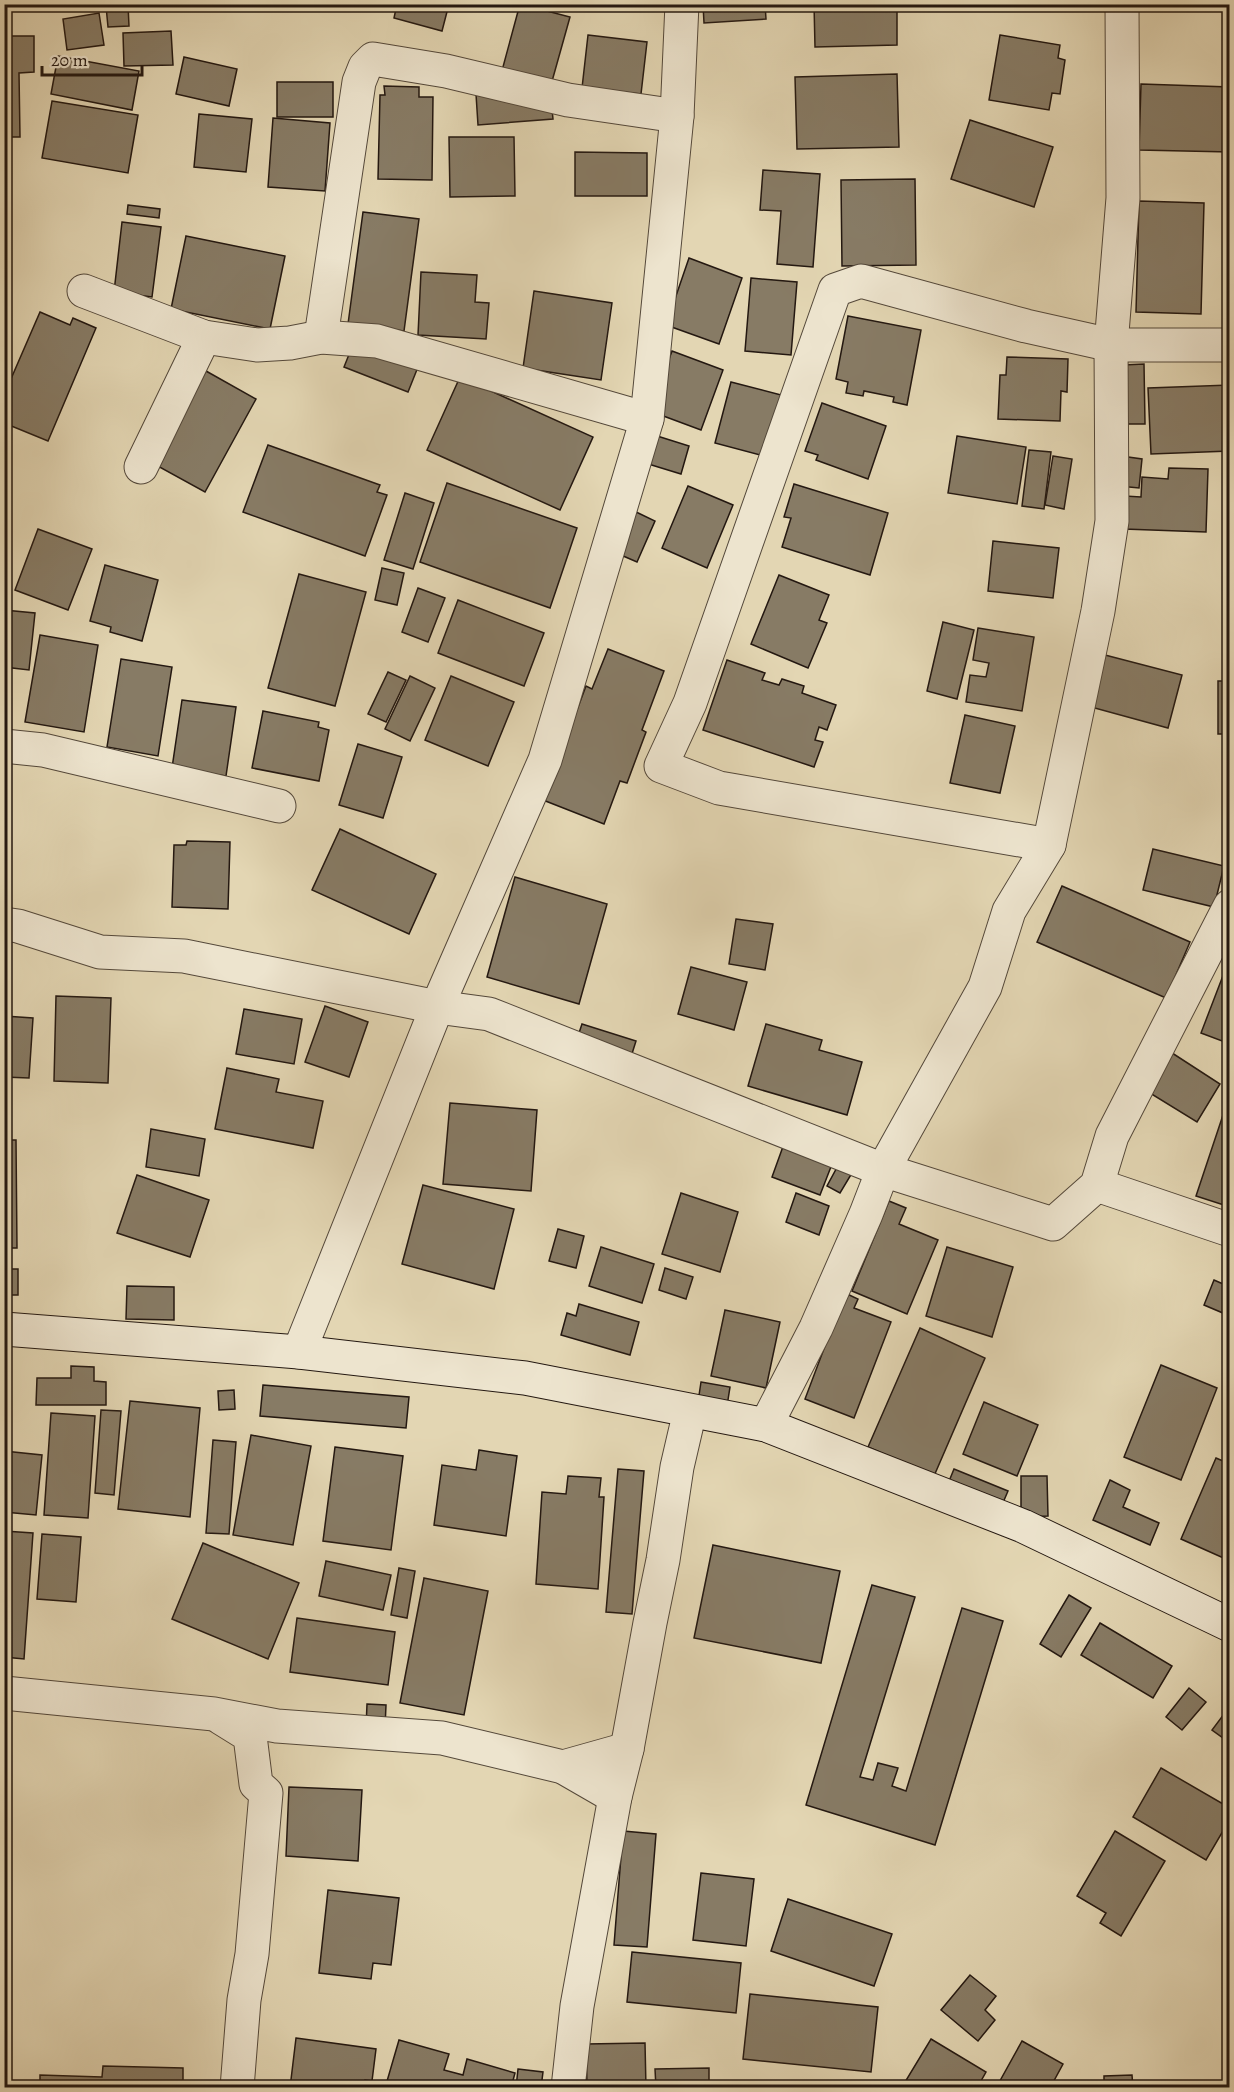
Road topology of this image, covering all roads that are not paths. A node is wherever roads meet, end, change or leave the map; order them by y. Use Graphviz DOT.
graph roads {
  1 [pos="682,4"];
  2 [pos="1122,4"];
  3 [pos="677,116"];
  4 [pos="84,291"];
  5 [pos="204,337"];
  6 [pos="321,337"];
  7 [pos="1111,345"];
  8 [pos="1230,345"];
  9 [pos="647,419"];
  10 [pos="141,467"];
  11 [pos="4,746"];
  12 [pos="279,806"];
  13 [pos="1049,845"];
  14 [pos="1230,906"];
  15 [pos="4,924"];
  16 [pos="437,1007"];
  17 [pos="883,1170"];
  18 [pos="1097,1185"];
  19 [pos="1230,1230"];
  20 [pos="4,1329"];
  21 [pos="299,1352"];
  22 [pos="690,1411"];
  23 [pos="766,1425"];
  24 [pos="1230,1625"];
  25 [pos="4,1693"];
  26 [pos="214,1714"];
  27 [pos="277,1726"];
  28 [pos="627,1749"];
  29 [pos="563,1767"];
  30 [pos="266,1793"];
  31 [pos="615,1797"];
  32 [pos="568,2087"];
  33 [pos="237,2088"];
  1 -- 3 [label="street"];
  2 -- 7 [label="street"];
  3 -- 6 [label="street"];
  3 -- 9 [label="street"];
  4 -- 5 [label="street"];
  5 -- 6 [label="street"];
  5 -- 10 [label="street"];
  6 -- 9 [label="street"];
  7 -- 8 [label="street"];
  7 -- 13 [label="street"];
  7 -- 13 [label="street"];
  9 -- 16 [label="street"];
  11 -- 12 [label="street"];
  13 -- 17 [label="street"];
  14 -- 18 [label="street"];
  15 -- 16 [label="street"];
  16 -- 17 [label="street"];
  16 -- 21 [label="street"];
  17 -- 18 [label="street"];
  17 -- 23 [label="street"];
  18 -- 19 [label="street"];
  20 -- 21 [label="street"];
  21 -- 22 [label="street"];
  22 -- 23 [label="street"];
  22 -- 28 [label="street"];
  23 -- 24 [label="street"];
  25 -- 26 [label="street"];
  26 -- 27 [label="street"];
  26 -- 30 [label="street"];
  27 -- 29 [label="street"];
  27 -- 30 [label="street"];
  28 -- 29 [label="street"];
  28 -- 31 [label="street"];
  29 -- 31 [label="street"];
  30 -- 33 [label="street"];
  31 -- 32 [label="street"];
}
